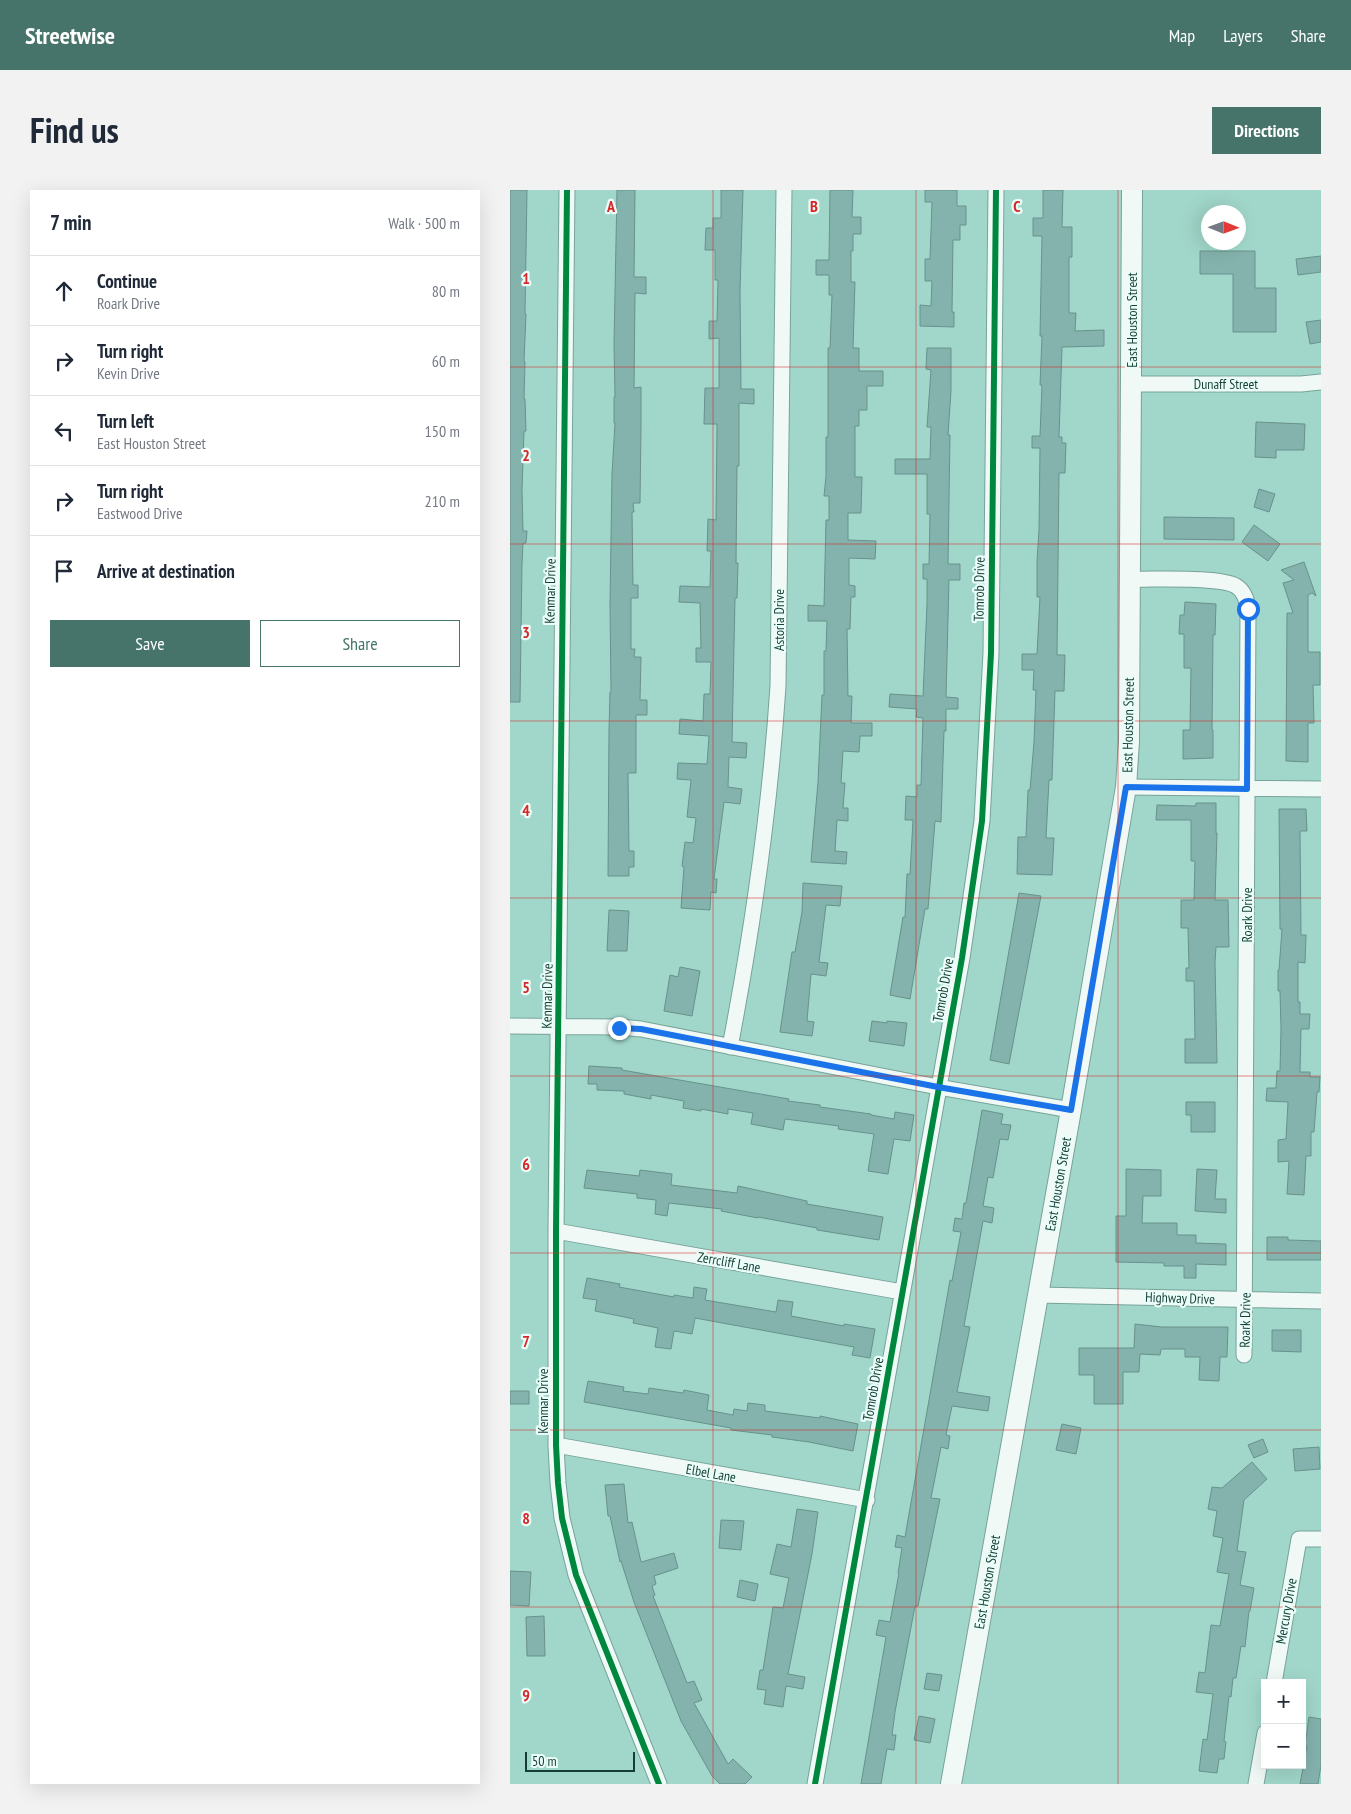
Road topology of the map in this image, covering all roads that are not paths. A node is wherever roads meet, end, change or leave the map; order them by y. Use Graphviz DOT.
graph roads {
  1 [pos="567,190"];
  2 [pos="784,190"];
  3 [pos="996,190"];
  4 [pos="1132,190"];
  5 [pos="1321,382"];
  6 [pos="1131,384"];
  7 [pos="1130,579"];
  8 [pos="1126,787"];
  9 [pos="1247,789"];
  10 [pos="1321,789"];
  11 [pos="510,1026"];
  12 [pos="559,1027"];
  13 [pos="730,1047"];
  14 [pos="938,1087"];
  15 [pos="1071,1110"];
  16 [pos="556,1231"];
  17 [pos="902,1292"];
  18 [pos="1038,1295"];
  19 [pos="1245,1300"];
  20 [pos="1321,1301"];
  21 [pos="1244,1355"];
  22 [pos="556,1445"];
  23 [pos="867,1500"];
  24 [pos="1321,1540"];
  25 [pos="1275,1679"];
  26 [pos="1261,1755"];
  27 [pos="659,1784"];
  28 [pos="815,1784"];
  29 [pos="951,1784"];
  30 [pos="1256,1784"];
  1 -- 12 [label="street, Kenmar Drive"];
  2 -- 13 [label="street, Astoria Drive"];
  3 -- 14 [label="street, Tomrob Drive"];
  4 -- 6 [label="main road, East Houston Street"];
  5 -- 6 [label="street, Dunaff Street"];
  6 -- 7 [label="main road, East Houston Street"];
  7 -- 8 [label="main road, East Houston Street"];
  7 -- 9 [label="street, Roark Drive"];
  8 -- 9 [label="street"];
  8 -- 15 [label="main road, East Houston Street"];
  9 -- 10 [label="street"];
  9 -- 19 [label="street, Roark Drive"];
  11 -- 12 [label="street"];
  12 -- 13 [label="street"];
  12 -- 16 [label="street, Kenmar Drive"];
  13 -- 14 [label="street"];
  14 -- 15 [label="street"];
  14 -- 17 [label="street, Tomrob Drive"];
  15 -- 18 [label="main road, East Houston Street"];
  16 -- 17 [label="street, Zerrcliff Lane"];
  16 -- 22 [label="street, Kenmar Drive"];
  17 -- 23 [label="street, Tomrob Drive"];
  18 -- 19 [label="street, Highway Drive"];
  18 -- 29 [label="main road, East Houston Street"];
  19 -- 20 [label="street, Highway Drive"];
  19 -- 21 [label="street, Roark Drive"];
  22 -- 23 [label="street, Elbel Lane"];
  22 -- 27 [label="street, Kenmar Drive"];
  23 -- 28 [label="street, Tomrob Drive"];
  24 -- 25 [label="street, Mercury Drive"];
  26 -- 30 [label="street"];
}
